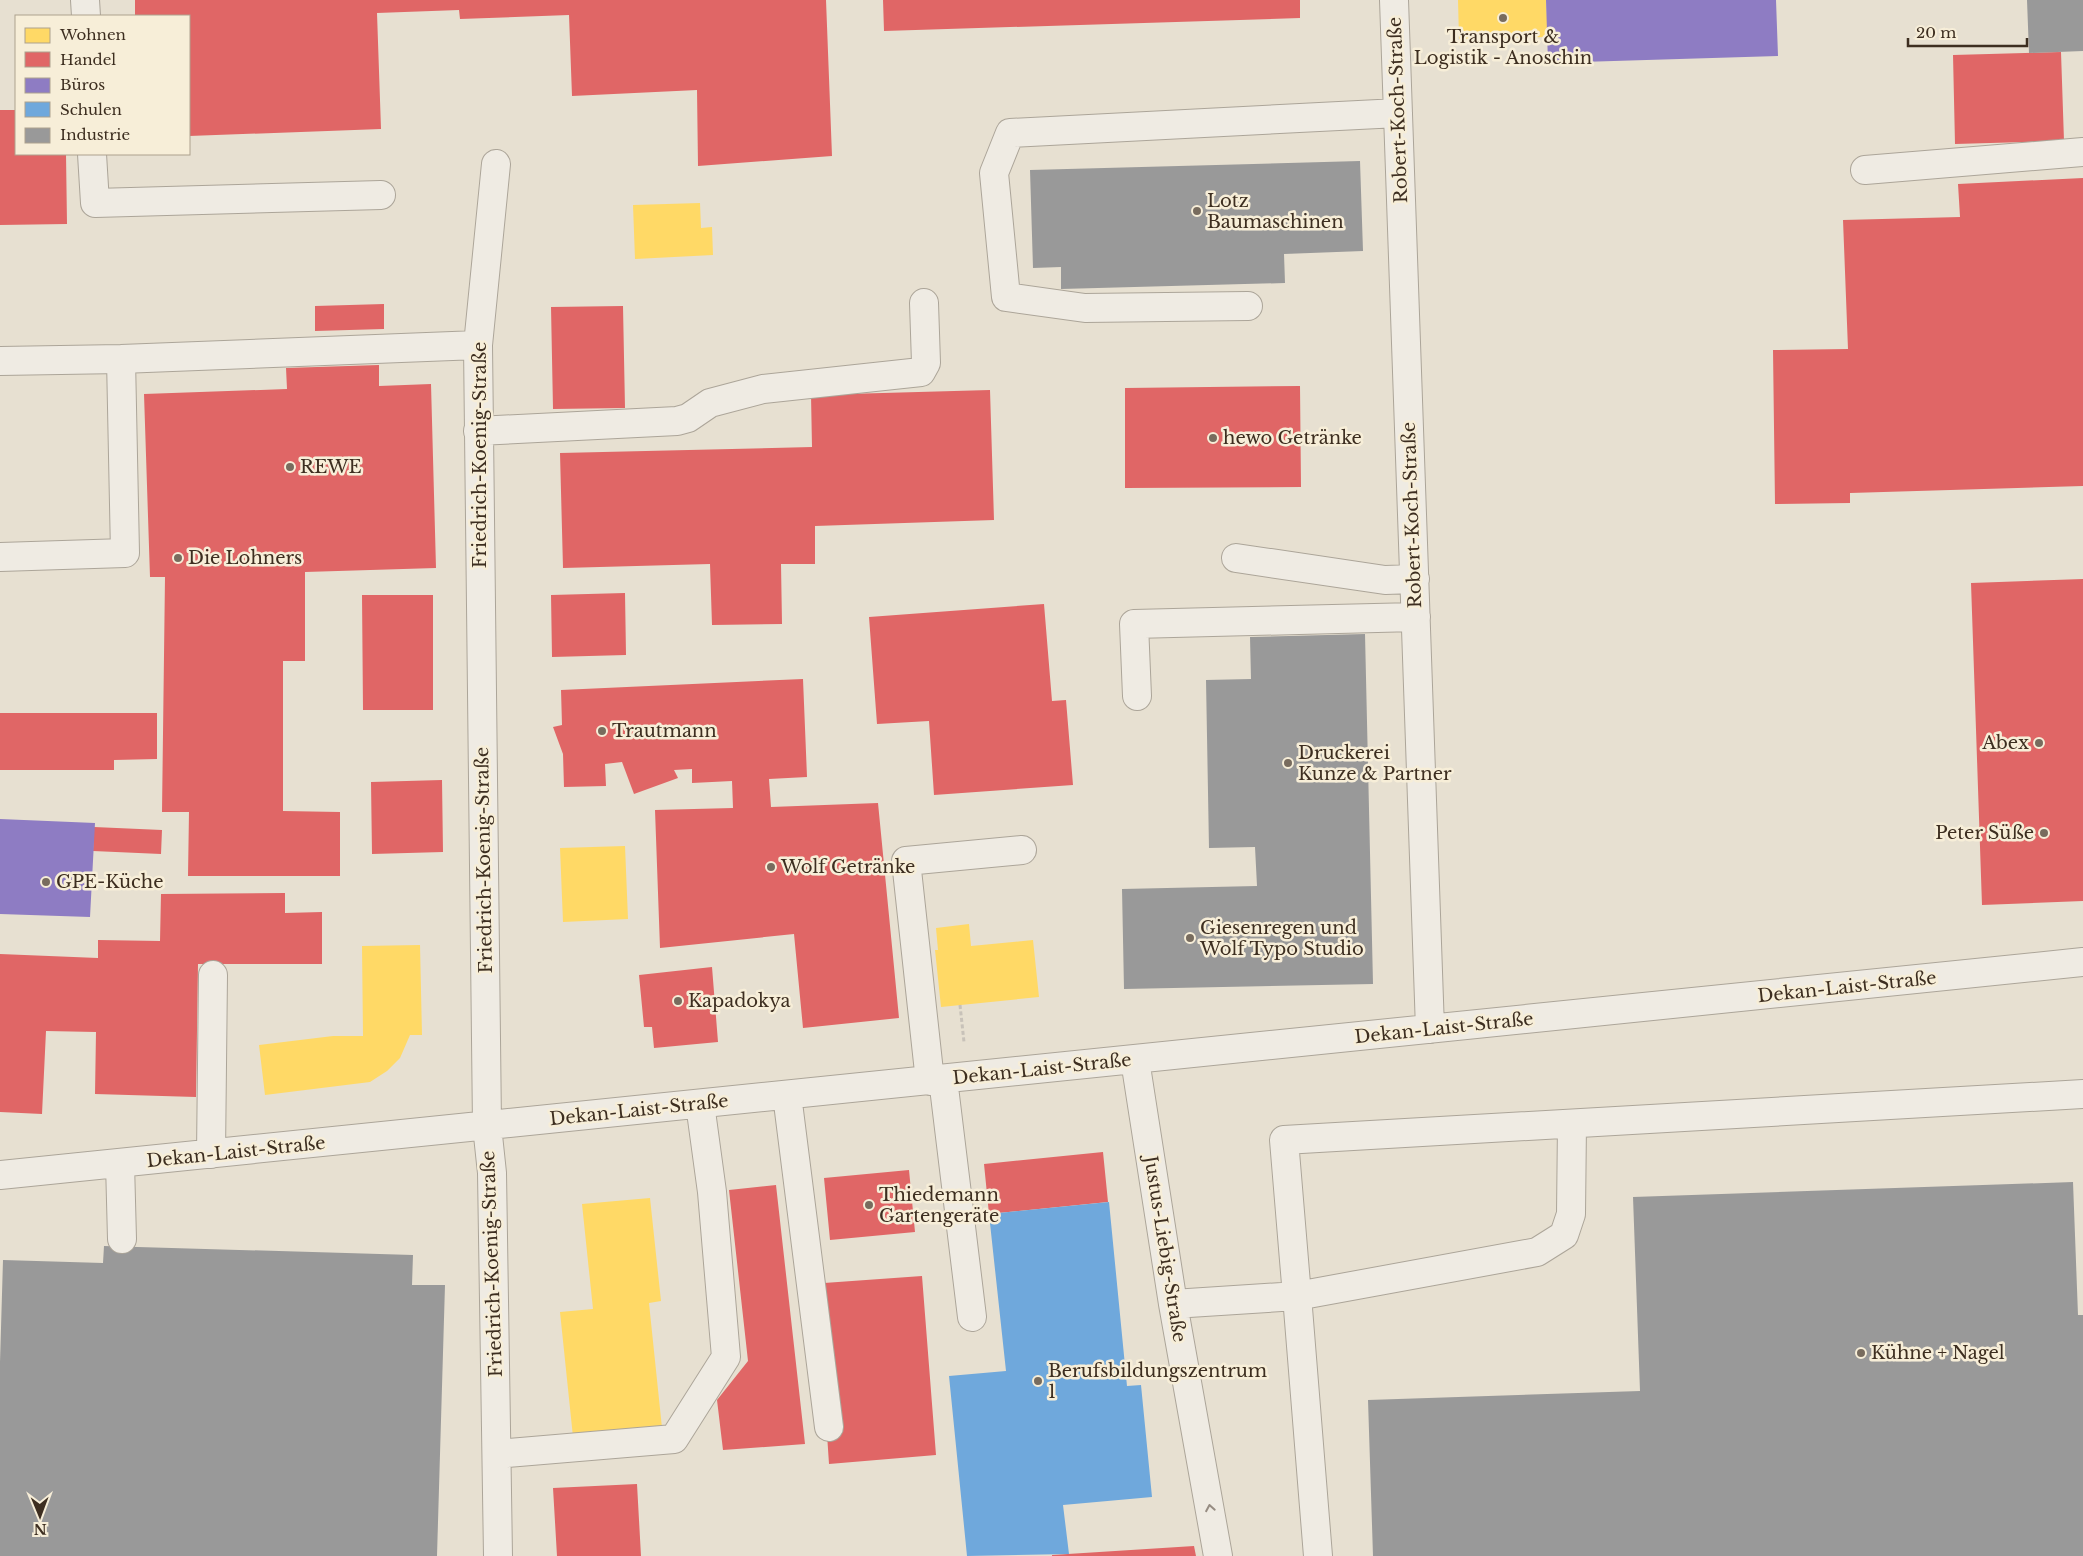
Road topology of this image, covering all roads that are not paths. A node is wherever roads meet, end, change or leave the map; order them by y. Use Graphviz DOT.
graph roads {
  1 [pos="85,0"];
  2 [pos="1394,0"];
  3 [pos="86,15"];
  4 [pos="1398,113"];
  5 [pos="2083,152"];
  6 [pos="92,155"];
  7 [pos="496,164"];
  8 [pos="1865,170"];
  9 [pos="381,195"];
  10 [pos="924,303"];
  11 [pos="1248,306"];
  12 [pos="478,345"];
  13 [pos="120,359"];
  14 [pos="0,361"];
  15 [pos="478,431"];
  16 [pos="0,557"];
  17 [pos="1236,558"];
  18 [pos="1414,580"];
  19 [pos="1416,616"];
  20 [pos="1137,696"];
  21 [pos="1022,850"];
  22 [pos="2083,962"];
  23 [pos="213,975"];
  24 [pos="1430,1030"];
  25 [pos="1135,1060"];
  26 [pos="937,1080"];
  27 [pos="2083,1094"];
  28 [pos="787,1095"];
  29 [pos="700,1104"];
  30 [pos="1572,1124"];
  31 [pos="488,1126"];
  32 [pos="211,1154"];
  33 [pos="120,1164"];
  34 [pos="0,1176"];
  35 [pos="122,1240"];
  36 [pos="1297,1296"];
  37 [pos="1173,1304"];
  38 [pos="972,1316"];
  39 [pos="829,1428"];
  40 [pos="497,1454"];
  41 [pos="498,1556"];
  42 [pos="1218,1556"];
  43 [pos="1318,1556"];
  1 -- 3 [label="street"];
  2 -- 4 [label="street, Robert-Koch-Straße"];
  4 -- 11 [label="street"];
  4 -- 18 [label="street, Robert-Koch-Straße"];
  5 -- 8 [label="street"];
  6 -- 9 [label="street"];
  7 -- 12 [label="street, Friedrich-Koenig-Straße"];
  10 -- 15 [label="street"];
  12 -- 13 [label="street"];
  12 -- 15 [label="street, Friedrich-Koenig-Straße"];
  13 -- 14 [label="street"];
  13 -- 16 [label="street"];
  15 -- 31 [label="street, Friedrich-Koenig-Straße"];
  17 -- 18 [label="street"];
  18 -- 19 [label="street, Robert-Koch-Straße"];
  19 -- 20 [label="street"];
  19 -- 24 [label="street, Robert-Koch-Straße"];
  21 -- 26 [label="street"];
  22 -- 24 [label="street, Dekan-Laist-Straße"];
  23 -- 32 [label="street"];
  24 -- 25 [label="street, Dekan-Laist-Straße"];
  25 -- 26 [label="street, Dekan-Laist-Straße"];
  25 -- 37 [label="street, Justus-Liebig-Straße"];
  26 -- 28 [label="street, Dekan-Laist-Straße"];
  26 -- 38 [label="street"];
  27 -- 30 [label="street"];
  28 -- 29 [label="street, Dekan-Laist-Straße"];
  28 -- 39 [label="street"];
  29 -- 31 [label="street, Dekan-Laist-Straße"];
  29 -- 40 [label="street"];
  30 -- 36 [label="street"];
  30 -- 36 [label="street"];
  31 -- 32 [label="street, Dekan-Laist-Straße"];
  31 -- 40 [label="street, Friedrich-Koenig-Straße"];
  32 -- 33 [label="street, Dekan-Laist-Straße"];
  33 -- 34 [label="street, Dekan-Laist-Straße"];
  33 -- 35 [label="street"];
  36 -- 37 [label="street"];
  36 -- 43 [label="street"];
  42 -- 37 [label="street, Justus-Liebig-Straße, one-way"];
  40 -- 41 [label="street, Friedrich-Koenig-Straße"];
}
